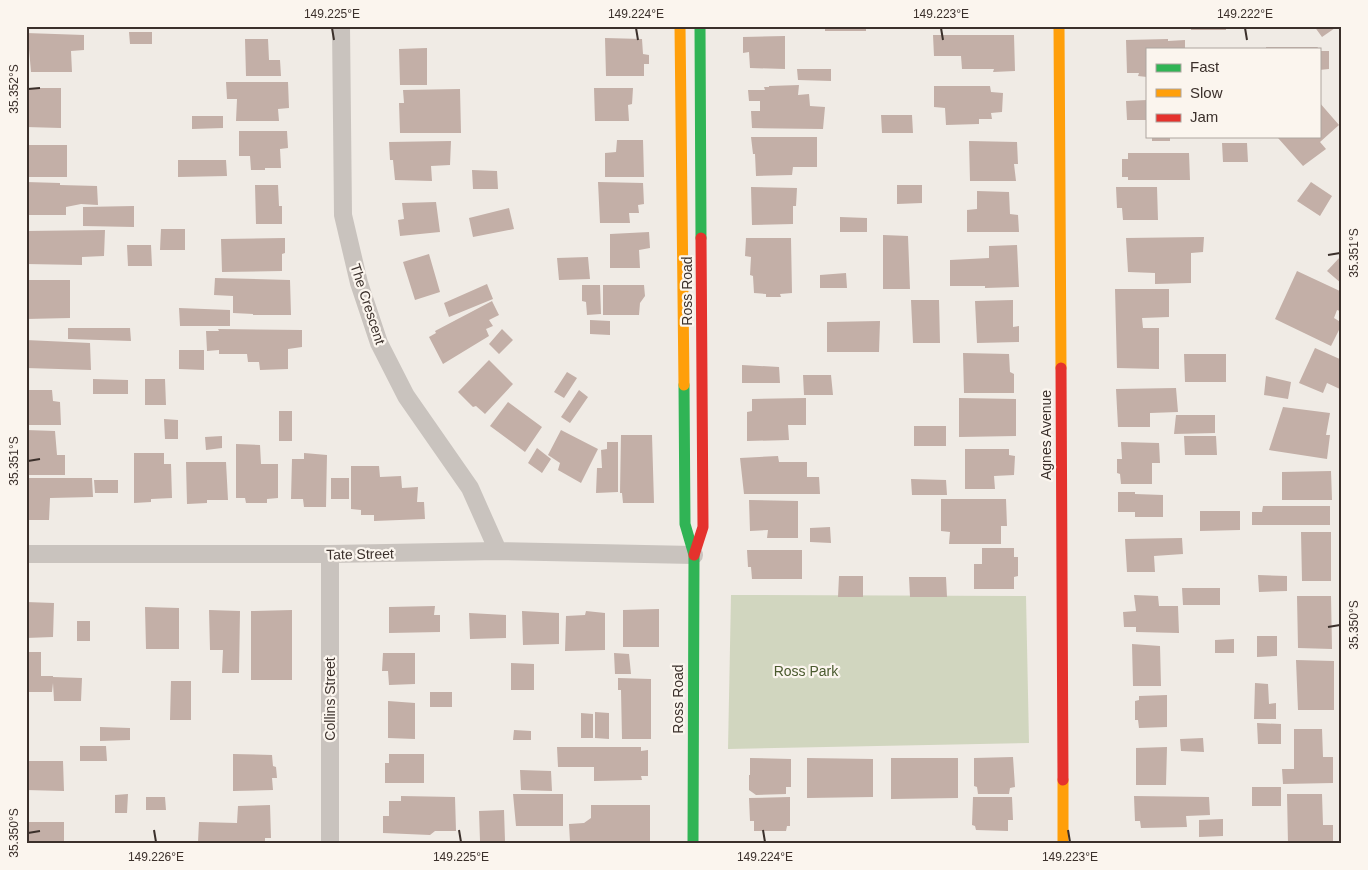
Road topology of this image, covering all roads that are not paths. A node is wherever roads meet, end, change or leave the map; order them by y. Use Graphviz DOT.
graph roads {
  1 [pos="341,26"];
  2 [pos="680,26"];
  3 [pos="700,26"];
  4 [pos="1058,26"];
  5 [pos="498,550"];
  6 [pos="26,554"];
  7 [pos="330,554"];
  8 [pos="694,555"];
  9 [pos="330,844"];
  10 [pos="694,844"];
  11 [pos="1063,844"];
  1 -- 5 [label="street, The Crescent"];
  2 -- 8 [label="street, Ross Road"];
  3 -- 8 [label="street, Ross Road"];
  4 -- 11 [label="street, Agnes Avenue"];
  5 -- 7 [label="street, Tate Street"];
  5 -- 8 [label="street, Tate Street"];
  6 -- 7 [label="street, Tate Street"];
  7 -- 9 [label="street, Collins Street"];
  8 -- 10 [label="street, Ross Road"];
}
